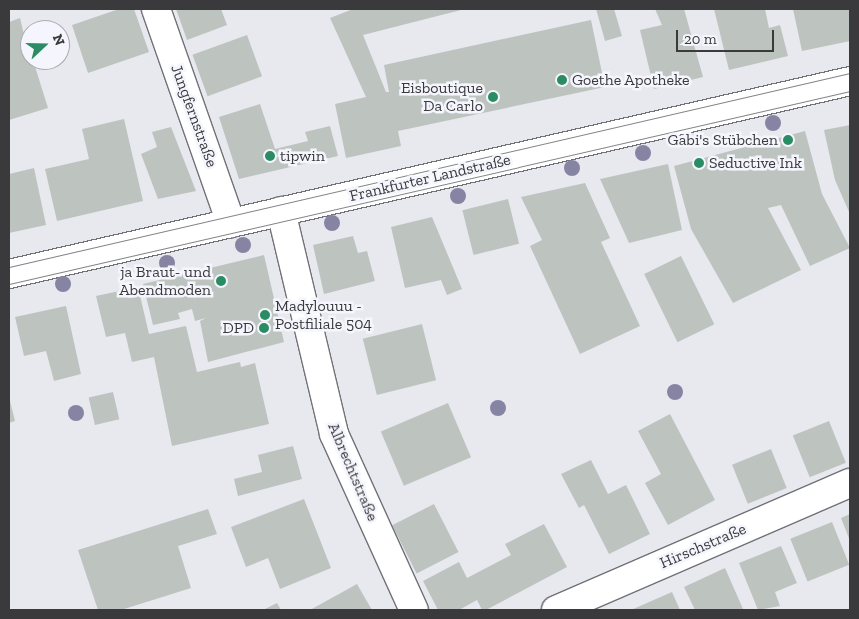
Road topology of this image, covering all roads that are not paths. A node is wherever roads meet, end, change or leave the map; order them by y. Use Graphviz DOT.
graph roads {
  1 [pos="156,9"];
  2 [pos="850,81"];
  3 [pos="281,211"];
  4 [pos="231,223"];
  5 [pos="9,274"];
  6 [pos="850,483"];
  7 [pos="414,610"];
  8 [pos="556,610"];
  1 -- 4 [label="street, Jungfernstraße"];
  2 -- 3 [label="street, Frankfurter Landstraße"];
  3 -- 4 [label="street, Frankfurter Landstraße"];
  3 -- 7 [label="street, Albrechtstraße"];
  4 -- 5 [label="street, Frankfurter Landstraße"];
  6 -- 8 [label="street, Hirschstraße"];
}
